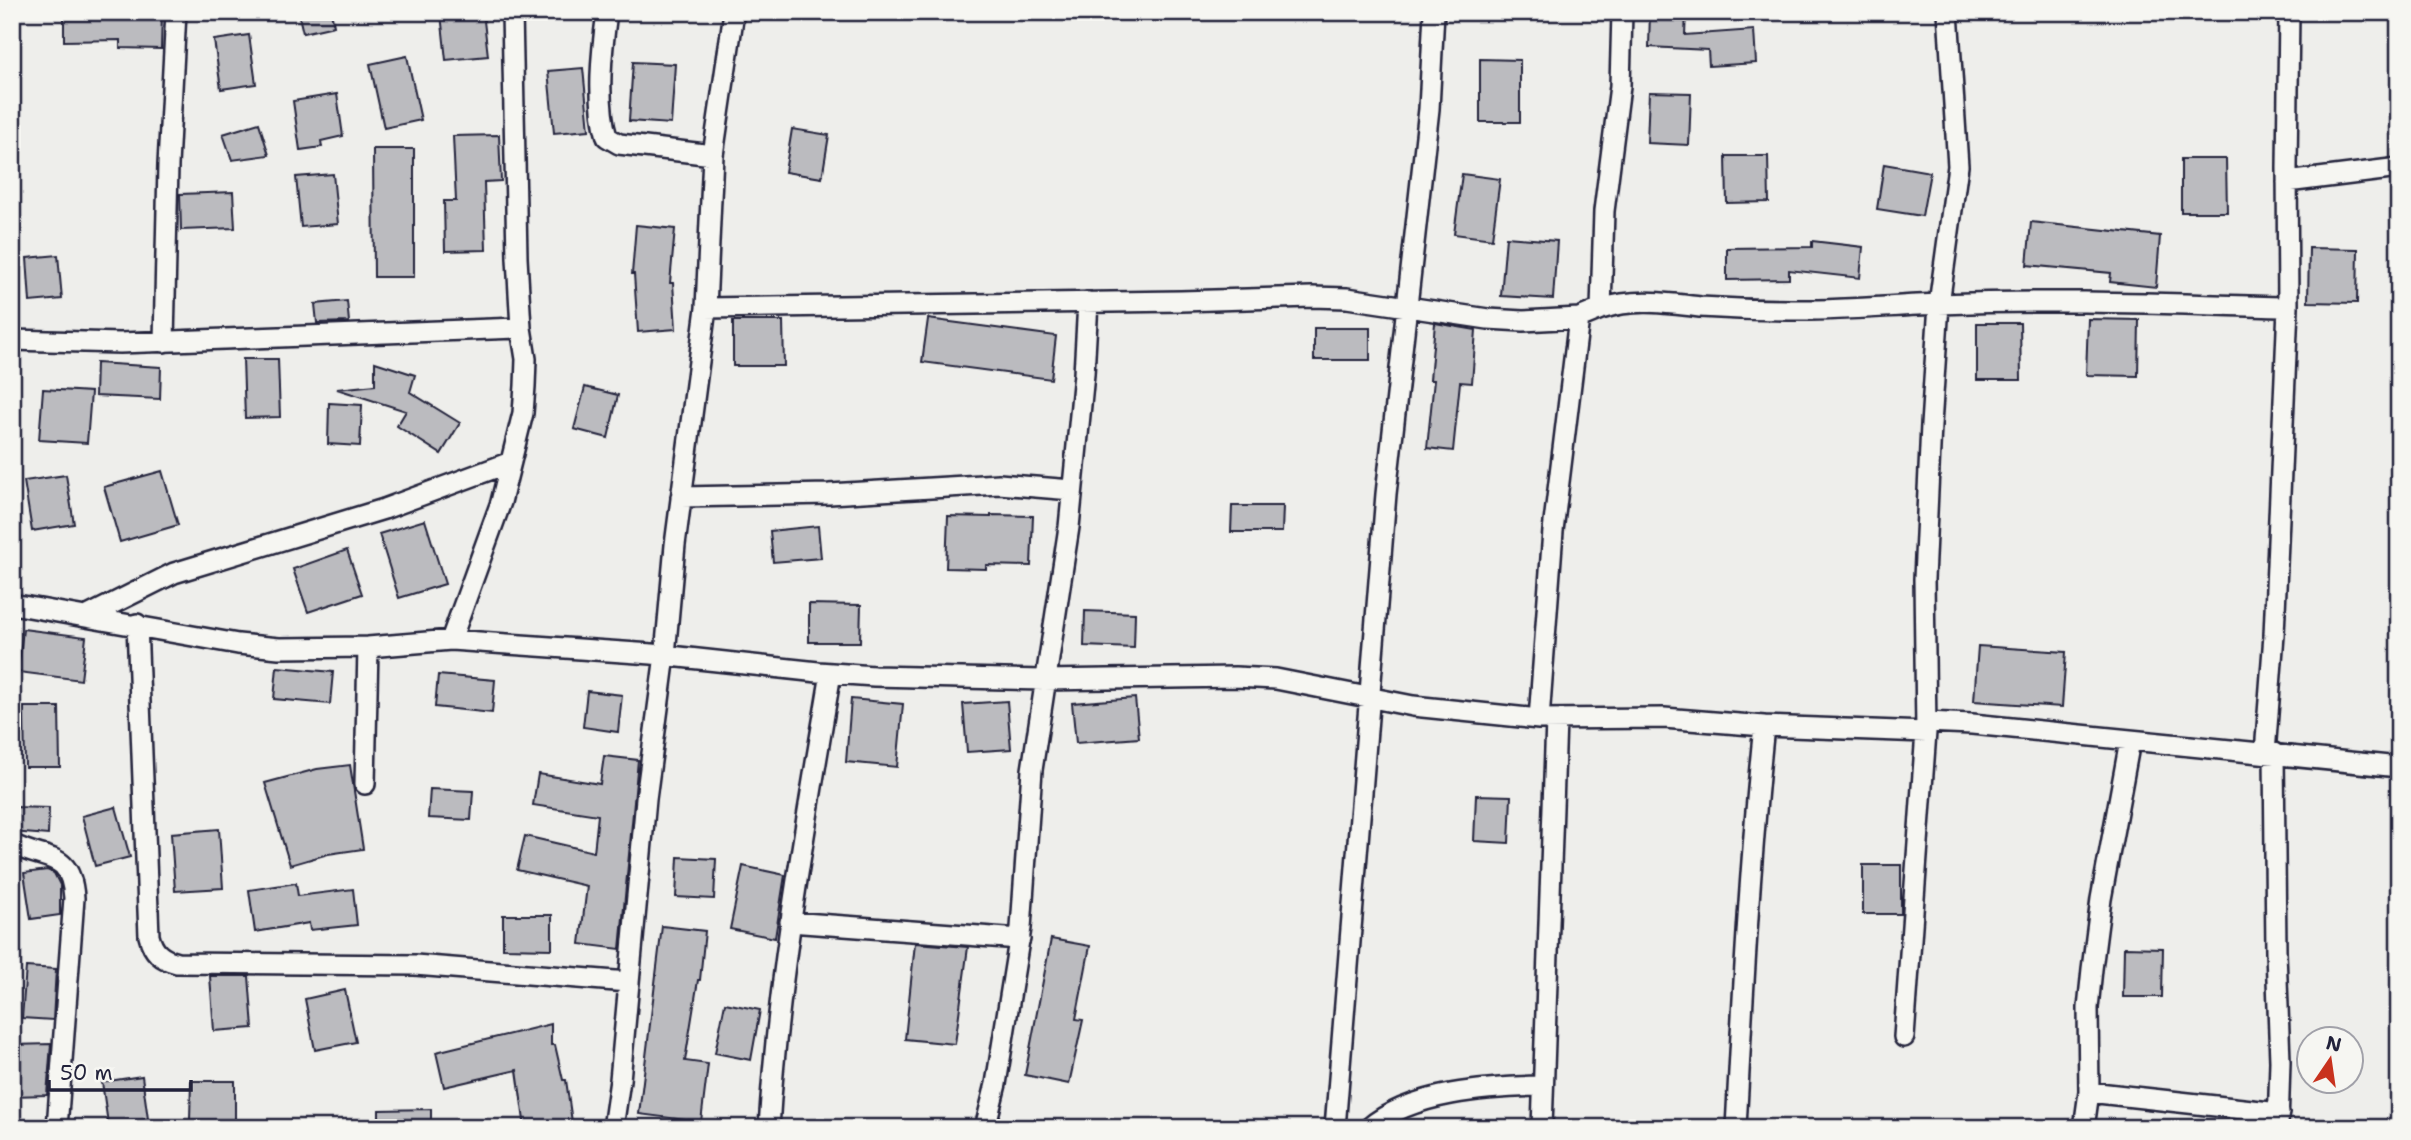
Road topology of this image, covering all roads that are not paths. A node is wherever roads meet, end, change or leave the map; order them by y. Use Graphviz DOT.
graph roads {
  1 [pos="176,12"];
  2 [pos="512,12"];
  3 [pos="607,12"];
  4 [pos="734,12"];
  5 [pos="1434,12"];
  6 [pos="1622,12"];
  7 [pos="1948,12"];
  8 [pos="2289,12"];
  9 [pos="713,155"];
  10 [pos="2399,169"];
  11 [pos="2287,181"];
  12 [pos="1088,302"];
  13 [pos="1939,304"];
  14 [pos="1406,307"];
  15 [pos="2288,307"];
  16 [pos="706,308"];
  17 [pos="1601,309"];
  18 [pos="1578,318"];
  19 [pos="521,328"];
  20 [pos="12,340"];
  21 [pos="164,342"];
  22 [pos="511,461"];
  23 [pos="1072,490"];
  24 [pos="681,497"];
  25 [pos="12,604"];
  26 [pos="88,617"];
  27 [pos="137,624"];
  28 [pos="451,640"];
  29 [pos="368,647"];
  30 [pos="666,656"];
  31 [pos="831,673"];
  32 [pos="1044,680"];
  33 [pos="1371,697"];
  34 [pos="1547,720"];
  35 [pos="1765,726"];
  36 [pos="1926,727"];
  37 [pos="2130,741"];
  38 [pos="2269,753"];
  39 [pos="2399,767"];
  40 [pos="365,784"];
  41 [pos="12,844"];
  42 [pos="790,922"];
  43 [pos="1020,939"];
  44 [pos="628,982"];
  45 [pos="1904,1037"];
  46 [pos="1543,1086"];
  47 [pos="2089,1092"];
  48 [pos="2278,1120"];
  49 [pos="57,1128"];
  50 [pos="613,1128"];
  51 [pos="769,1128"];
  52 [pos="985,1128"];
  53 [pos="1335,1128"];
  54 [pos="1369,1128"];
  55 [pos="1542,1128"];
  56 [pos="1736,1128"];
  57 [pos="2084,1128"];
  1 -- 21 [label="street"];
  2 -- 19 [label="street"];
  3 -- 9 [label="street"];
  4 -- 9 [label="street"];
  5 -- 14 [label="street"];
  6 -- 17 [label="street"];
  7 -- 13 [label="street"];
  8 -- 11 [label="street"];
  9 -- 16 [label="street"];
  10 -- 11 [label="street"];
  11 -- 15 [label="street"];
  12 -- 14 [label="street"];
  12 -- 16 [label="street"];
  12 -- 23 [label="street"];
  13 -- 15 [label="street"];
  13 -- 17 [label="street"];
  13 -- 36 [label="street"];
  14 -- 18 [label="street"];
  14 -- 33 [label="street"];
  15 -- 38 [label="street"];
  16 -- 24 [label="street"];
  17 -- 18 [label="street"];
  18 -- 34 [label="street"];
  19 -- 21 [label="street"];
  19 -- 22 [label="street"];
  20 -- 21 [label="street"];
  22 -- 26 [label="street"];
  22 -- 28 [label="street"];
  23 -- 24 [label="street"];
  23 -- 32 [label="street"];
  24 -- 30 [label="street"];
  25 -- 26 [label="street"];
  26 -- 27 [label="street"];
  27 -- 29 [label="street"];
  27 -- 44 [label="street"];
  28 -- 29 [label="street"];
  28 -- 30 [label="street"];
  29 -- 40 [label="street"];
  30 -- 31 [label="street"];
  30 -- 44 [label="street"];
  31 -- 32 [label="street"];
  31 -- 42 [label="street"];
  32 -- 33 [label="street"];
  32 -- 43 [label="street"];
  33 -- 34 [label="street"];
  33 -- 53 [label="street"];
  34 -- 35 [label="street"];
  34 -- 46 [label="street"];
  35 -- 36 [label="street"];
  35 -- 56 [label="street"];
  36 -- 37 [label="street"];
  36 -- 45 [label="street"];
  37 -- 38 [label="street"];
  37 -- 47 [label="street"];
  38 -- 39 [label="street"];
  38 -- 48 [label="street"];
  41 -- 49 [label="street"];
  42 -- 43 [label="street"];
  42 -- 51 [label="street"];
  43 -- 52 [label="street"];
  44 -- 50 [label="street"];
  46 -- 54 [label="street"];
  46 -- 55 [label="street"];
  47 -- 48 [label="street"];
  47 -- 57 [label="street"];
}
